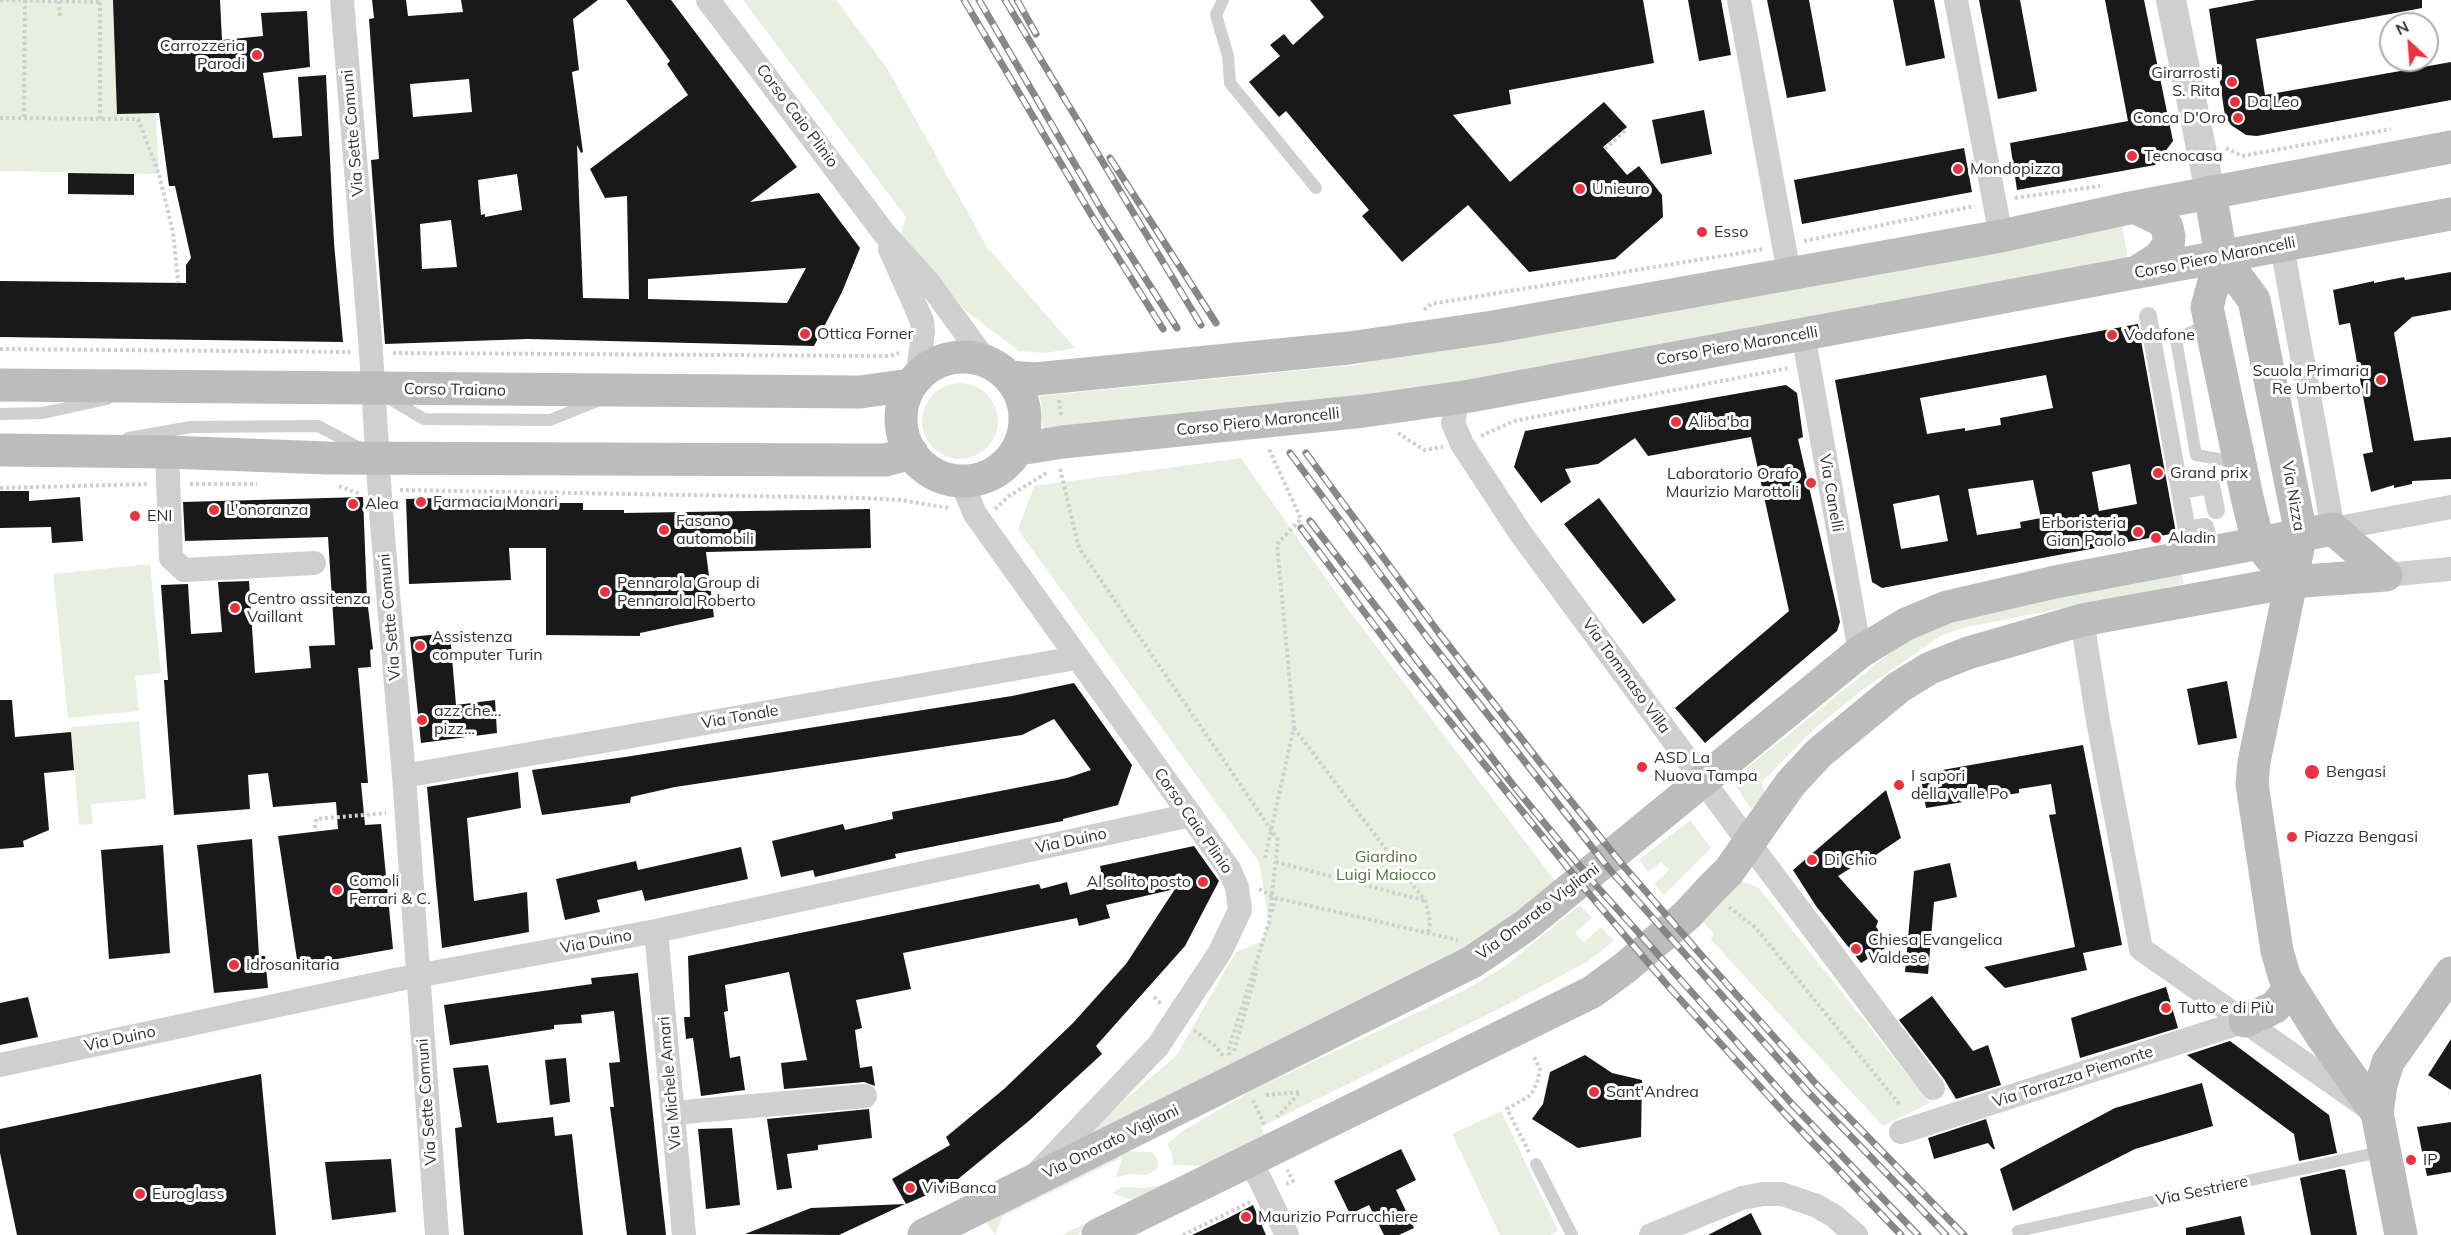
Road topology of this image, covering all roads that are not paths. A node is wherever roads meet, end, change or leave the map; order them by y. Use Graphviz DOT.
graph roads {
  1 [pos="342,0"];
  2 [pos="708,0"];
  3 [pos="1223,0"];
  4 [pos="1739,0"];
  5 [pos="1956,0"];
  6 [pos="2171,0"];
  7 [pos="2451,147"];
  8 [pos="1316,188"];
  9 [pos="2210,192"];
  10 [pos="2134,207"];
  11 [pos="2451,214"];
  12 [pos="884,233"];
  13 [pos="2001,236"];
  14 [pos="2282,246"];
  15 [pos="2221,256"];
  16 [pos="1786,259"];
  17 [pos="2137,272"];
  18 [pos="2148,316"];
  19 [pos="2210,323"];
  20 [pos="1803,334"];
  21 [pos="998,369"];
  22 [pos="912,370"];
  23 [pos="0,385"];
  24 [pos="158,387"];
  25 [pos="374,389"];
  26 [pos="1458,398"];
  27 [pos="0,414"];
  28 [pos="1019,449"];
  29 [pos="0,450"];
  30 [pos="56,451"];
  31 [pos="167,452"];
  32 [pos="912,453"];
  33 [pos="379,458"];
  34 [pos="2239,463"];
  35 [pos="961,481"];
  36 [pos="2180,490"];
  37 [pos="2451,507"];
  38 [pos="2216,510"];
  39 [pos="2317,531"];
  40 [pos="2208,538"];
  41 [pos="2258,542"];
  42 [pos="314,563"];
  43 [pos="2451,569"];
  44 [pos="2386,575"];
  45 [pos="2334,578"];
  46 [pos="2291,582"];
  47 [pos="2082,620"];
  48 [pos="1860,652"];
  49 [pos="1076,658"];
  50 [pos="404,776"];
  51 [pos="1704,781"];
  52 [pos="1191,815"];
  53 [pos="1749,843"];
  54 [pos="656,931"];
  55 [pos="2451,973"];
  56 [pos="417,976"];
  57 [pos="2291,987"];
  58 [pos="2245,1021"];
  59 [pos="0,1065"];
  60 [pos="1933,1088"];
  61 [pos="865,1096"];
  62 [pos="673,1113"];
  63 [pos="2377,1113"];
  64 [pos="1901,1132"];
  65 [pos="2386,1151"];
  66 [pos="1250,1159"];
  67 [pos="1536,1164"];
  68 [pos="1029,1182"];
  69 [pos="2018,1231"];
  70 [pos="437,1235"];
  71 [pos="684,1235"];
  72 [pos="924,1235"];
  73 [pos="1098,1235"];
  74 [pos="1287,1235"];
  75 [pos="1572,1235"];
  76 [pos="1651,1235"];
  77 [pos="1856,1235"];
  78 [pos="2402,1235"];
  1 -- 25 [label="street, Via Sette Comuni"];
  2 -- 12 [label="street, Corso Caio Plinio"];
  3 -- 8 [label="lane"];
  4 -- 16 [label="street"];
  5 -- 13 [label="street"];
  6 -- 9 [label="street, Via Nizza"];
  7 -- 9 [label="main road"];
  9 -- 10 [label="main road"];
  9 -- 15 [label="main road, Via Nizza"];
  10 -- 13 [label="main road"];
  10 -- 17 [label="main road"];
  11 -- 14 [label="main road, Corso Piero Maroncelli"];
  12 -- 21 [label="street, Corso Caio Plinio"];
  12 -- 22 [label="street, Corso Caio Plinio"];
  13 -- 16 [label="main road"];
  14 -- 15 [label="main road, Corso Piero Maroncelli"];
  14 -- 39 [label="street, Via Nizza"];
  15 -- 17 [label="main road, Corso Piero Maroncelli"];
  15 -- 19 [label="main road, Via Nizza"];
  15 -- 39 [label="main road, Via Nizza"];
  16 -- 21 [label="main road"];
  17 -- 20 [label="main road, Corso Piero Maroncelli"];
  18 -- 36 [label="street"];
  19 -- 34 [label="main road, Via Nizza"];
  19 -- 34 [label="lane"];
  20 -- 26 [label="main road, Corso Piero Maroncelli"];
  20 -- 48 [label="street, Via Canelli"];
  21 -- 22 [label="main road"];
  21 -- 28 [label="main road"];
  22 -- 25 [label="main road, Corso Traiano"];
  22 -- 32 [label="main road"];
  23 -- 24 [label="main road, Corso Traiano"];
  24 -- 25 [label="main road, Corso Traiano"];
  24 -- 27 [label="lane"];
  25 -- 33 [label="street, Via Sette Comuni"];
  26 -- 28 [label="main road, Corso Piero Maroncelli"];
  26 -- 51 [label="street, Via Tommaso Villa"];
  28 -- 35 [label="main road"];
  29 -- 30 [label="main road"];
  30 -- 31 [label="main road"];
  30 -- 33 [label="lane"];
  31 -- 33 [label="main road"];
  31 -- 42 [label="street"];
  32 -- 33 [label="main road"];
  32 -- 35 [label="main road"];
  33 -- 50 [label="street, Via Sette Comuni"];
  34 -- 41 [label="main road, Via Nizza"];
  35 -- 49 [label="street, Corso Caio Plinio"];
  36 -- 38 [label="street"];
  36 -- 40 [label="street"];
  37 -- 39 [label="street"];
  39 -- 41 [label="main road"];
  39 -- 44 [label="main road"];
  39 -- 45 [label="main road"];
  39 -- 46 [label="main road, Via Nizza"];
  41 -- 46 [label="main road, Via Nizza"];
  41 -- 48 [label="main road, Via Onorato Vigliani"];
  43 -- 44 [label="street"];
  44 -- 45 [label="main road"];
  45 -- 46 [label="main road"];
  46 -- 47 [label="main road"];
  46 -- 57 [label="main road"];
  47 -- 53 [label="main road"];
  47 -- 58 [label="street"];
  48 -- 51 [label="main road, Via Onorato Vigliani"];
  49 -- 50 [label="street, Via Tonale"];
  49 -- 52 [label="street, Corso Caio Plinio"];
  50 -- 56 [label="street, Via Sette Comuni"];
  51 -- 53 [label="street, Via Tommaso Villa"];
  51 -- 68 [label="main road, Via Onorato Vigliani"];
  52 -- 54 [label="street, Via Duino"];
  52 -- 68 [label="street, Corso Caio Plinio"];
  53 -- 60 [label="street, Via Tommaso Villa"];
  53 -- 66 [label="main road"];
  54 -- 56 [label="street, Via Duino"];
  54 -- 62 [label="street, Via Michele Amari"];
  55 -- 63 [label="main road"];
  56 -- 59 [label="street, Via Duino"];
  56 -- 70 [label="street, Via Sette Comuni"];
  57 -- 58 [label="main road"];
  57 -- 63 [label="main road"];
  58 -- 63 [label="street"];
  58 -- 64 [label="street, Via Torrazza Piemonte"];
  61 -- 62 [label="street"];
  62 -- 71 [label="street, Via Michele Amari"];
  63 -- 65 [label="main road"];
  65 -- 69 [label="lane, Via Sestriere"];
  65 -- 78 [label="main road"];
  66 -- 73 [label="main road"];
  66 -- 74 [label="street"];
  67 -- 75 [label="lane"];
  68 -- 72 [label="main road, Via Onorato Vigliani"];
  76 -- 77 [label="street"];
}
